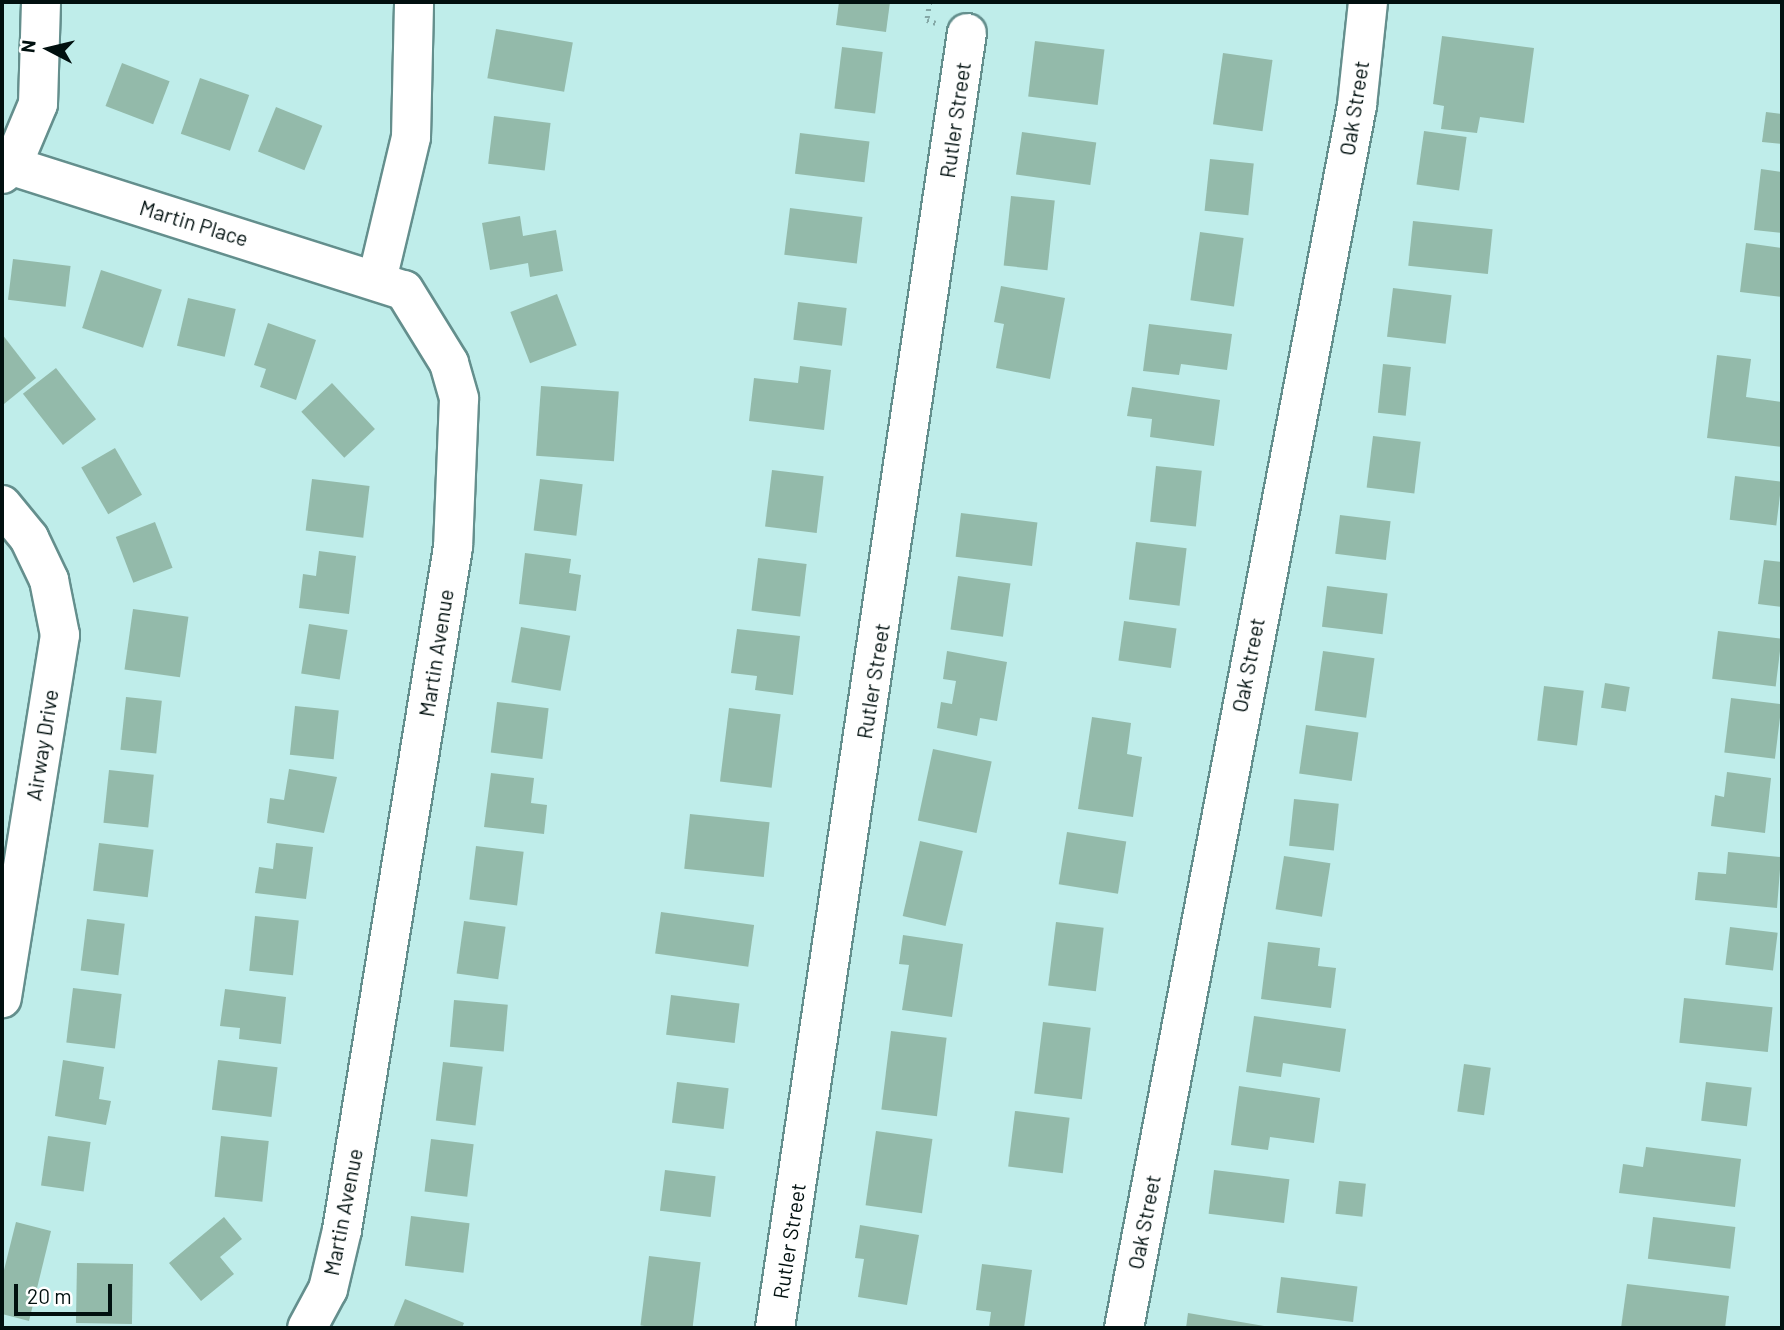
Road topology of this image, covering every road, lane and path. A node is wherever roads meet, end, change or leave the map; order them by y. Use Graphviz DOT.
graph roads {
  1 [pos="41,2"];
  2 [pos="414,2"];
  3 [pos="930,2"];
  4 [pos="1368,2"];
  5 [pos="927,20"];
  6 [pos="967,33"];
  7 [pos="7,170"];
  8 [pos="377,280"];
  9 [pos="2,505"];
  10 [pos="2,998"];
  11 [pos="307,1328"];
  12 [pos="775,1328"];
  13 [pos="1124,1328"];
  1 -- 7 [label="street"];
  2 -- 8 [label="street"];
  3 -- 5 [label="path"];
  4 -- 13 [label="street, Oak Street"];
  6 -- 12 [label="street, Rutler Street"];
  7 -- 8 [label="street, Martin Place"];
  8 -- 11 [label="street, Martin Avenue"];
  9 -- 10 [label="street, Airway Drive"];
}
